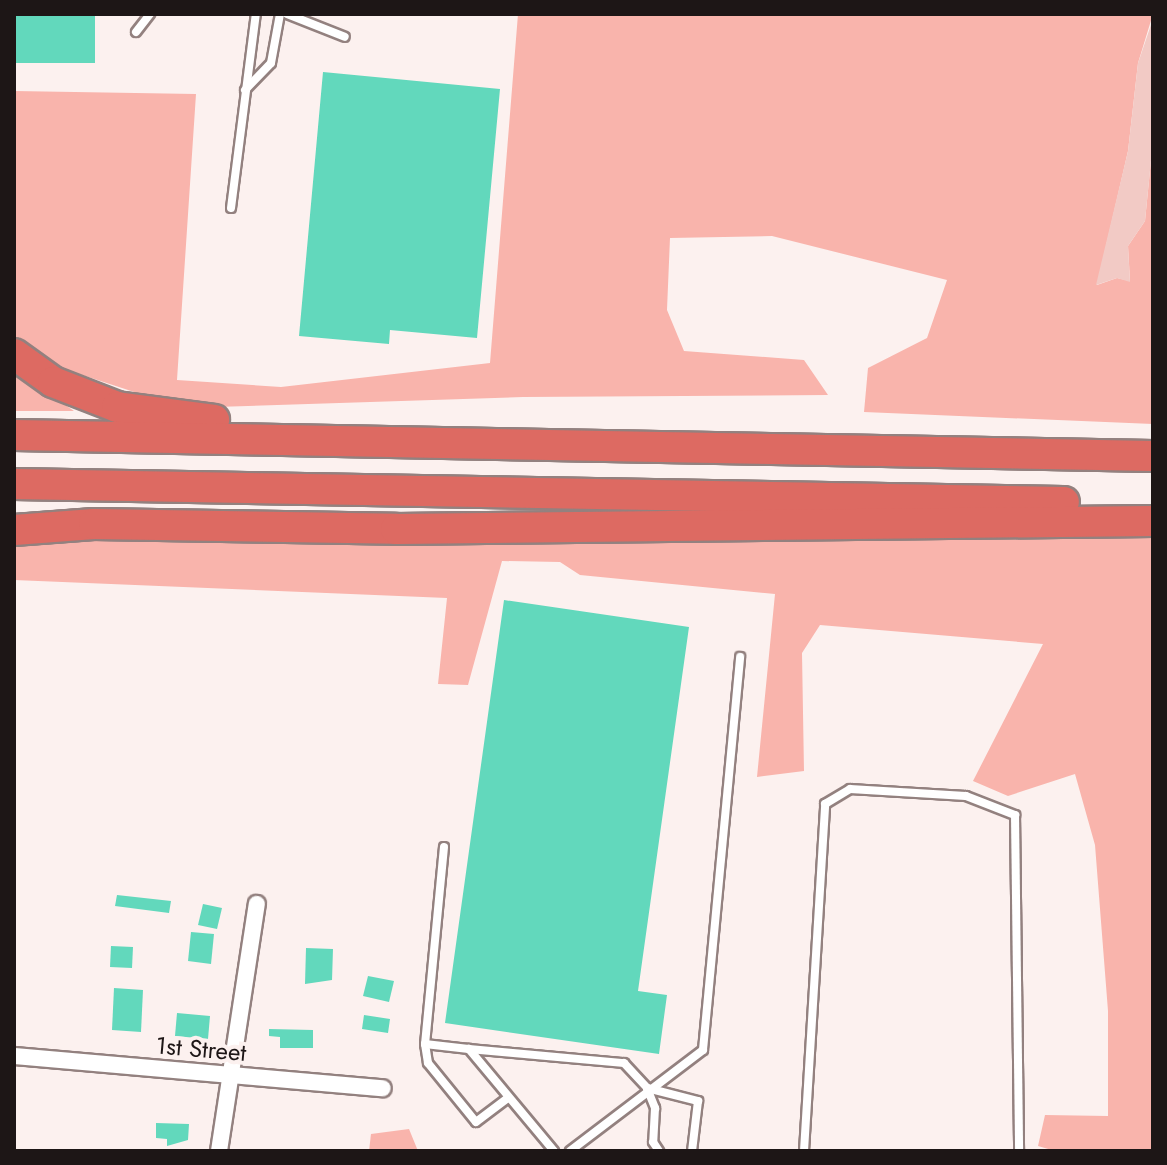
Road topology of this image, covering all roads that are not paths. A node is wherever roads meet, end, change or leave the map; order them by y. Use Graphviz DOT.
graph roads {
  1 [pos="150,14"];
  2 [pos="256,14"];
  3 [pos="280,14"];
  4 [pos="287,14"];
  5 [pos="136,32"];
  6 [pos="345,37"];
  7 [pos="244,90"];
  8 [pos="231,208"];
  9 [pos="14,354"];
  10 [pos="14,435"];
  11 [pos="718,448"];
  12 [pos="1153,456"];
  13 [pos="14,484"];
  14 [pos="401,491"];
  15 [pos="14,500"];
  16 [pos="1153,504"];
  17 [pos="1153,521"];
  18 [pos="14,530"];
  19 [pos="740,657"];
  20 [pos="444,847"];
  21 [pos="257,904"];
  22 [pos="425,1044"];
  23 [pos="469,1049"];
  24 [pos="14,1056"];
  25 [pos="231,1076"];
  26 [pos="383,1088"];
  27 [pos="647,1088"];
  28 [pos="507,1099"];
  29 [pos="219,1151"];
  30 [pos="554,1151"];
  31 [pos="570,1151"];
  32 [pos="659,1151"];
  33 [pos="692,1151"];
  34 [pos="804,1151"];
  35 [pos="1019,1151"];
  1 -- 5 [label="lane"];
  2 -- 7 [label="lane"];
  3 -- 7 [label="lane"];
  4 -- 6 [label="lane"];
  7 -- 8 [label="lane"];
  9 -- 11 [label="highway"];
  10 -- 11 [label="highway"];
  11 -- 12 [label="highway"];
  13 -- 14 [label="highway"];
  14 -- 15 [label="highway"];
  14 -- 16 [label="highway"];
  17 -- 18 [label="highway"];
  19 -- 27 [label="lane"];
  20 -- 22 [label="lane"];
  21 -- 25 [label="street"];
  22 -- 23 [label="lane"];
  22 -- 28 [label="lane"];
  23 -- 27 [label="lane"];
  23 -- 28 [label="lane"];
  24 -- 25 [label="street, 1st Street"];
  25 -- 26 [label="street, 1st Street"];
  25 -- 29 [label="street"];
  27 -- 31 [label="lane"];
  27 -- 32 [label="lane"];
  27 -- 33 [label="lane"];
  28 -- 30 [label="lane"];
  34 -- 35 [label="lane"];
}
